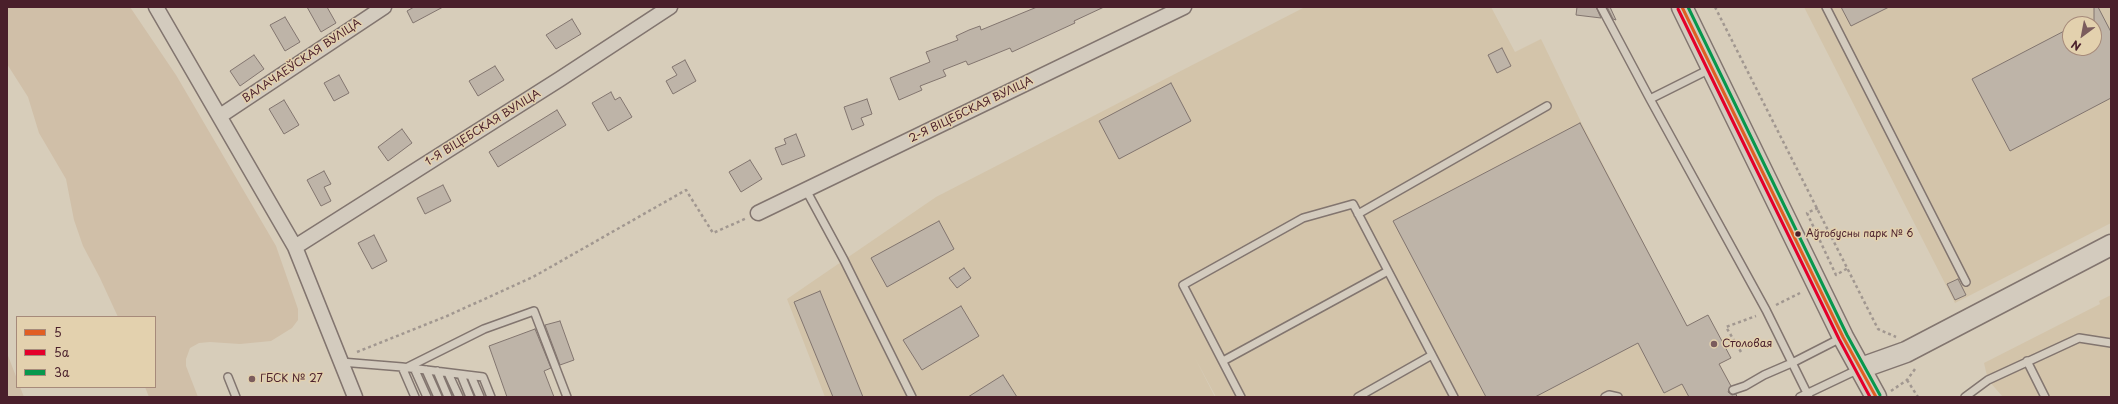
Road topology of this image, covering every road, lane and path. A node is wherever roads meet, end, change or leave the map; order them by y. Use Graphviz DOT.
graph roads {
  1 [pos="156,7"];
  2 [pos="384,7"];
  3 [pos="670,7"];
  4 [pos="1184,7"];
  5 [pos="1601,7"];
  6 [pos="1682,7"];
  7 [pos="1715,7"];
  8 [pos="1826,7"];
  9 [pos="1712,68"];
  10 [pos="1650,99"];
  11 [pos="1547,106"];
  12 [pos="220,116"];
  13 [pos="806,190"];
  14 [pos="1818,208"];
  15 [pos="758,213"];
  16 [pos="1358,214"];
  17 [pos="2111,245"];
  18 [pos="295,246"];
  19 [pos="1848,268"];
  20 [pos="1388,270"];
  21 [pos="1966,282"];
  22 [pos="1800,293"];
  23 [pos="1775,305"];
  24 [pos="1756,316"];
  25 [pos="1843,337"];
  26 [pos="1896,337"];
  27 [pos="2111,343"];
  28 [pos="1741,352"];
  29 [pos="1432,355"];
  30 [pos="341,361"];
  31 [pos="1223,361"];
  32 [pos="2027,361"];
  33 [pos="1794,362"];
  34 [pos="408,367"];
  35 [pos="1861,368"];
  36 [pos="1915,369"];
  37 [pos="426,370"];
  38 [pos="437,371"];
  39 [pos="448,373"];
  40 [pos="461,375"];
  41 [pos="471,376"];
  42 [pos="228,377"];
  43 [pos="1907,380"];
  44 [pos="1733,390"];
  45 [pos="1883,394"];
  46 [pos="1808,395"];
  47 [pos="236,397"];
  48 [pos="355,397"];
  49 [pos="415,397"];
  50 [pos="427,397"];
  51 [pos="438,397"];
  52 [pos="448,397"];
  53 [pos="459,397"];
  54 [pos="470,397"];
  55 [pos="480,397"];
  56 [pos="491,397"];
  57 [pos="567,397"];
  58 [pos="912,397"];
  59 [pos="1241,397"];
  60 [pos="1358,397"];
  61 [pos="1454,397"];
  62 [pos="1605,397"];
  63 [pos="1618,397"];
  64 [pos="1800,397"];
  65 [pos="1918,397"];
  66 [pos="1964,397"];
  67 [pos="2045,397"];
  1 -- 12 [label="street"];
  2 -- 12 [label="street, ВАЛАЧАЕЎСКАЯ ВУЛІЦА"];
  3 -- 18 [label="street, 1-Я ВІЦЕБСКАЯ ВУЛІЦА"];
  4 -- 13 [label="street, 2-Я ВІЦЕБСКАЯ ВУЛІЦА"];
  5 -- 10 [label="lane"];
  6 -- 9 [label="main road"];
  7 -- 14 [label="path"];
  8 -- 21 [label="lane"];
  9 -- 10 [label="lane"];
  9 -- 25 [label="main road"];
  10 -- 33 [label="lane"];
  11 -- 16 [label="lane"];
  12 -- 18 [label="street"];
  13 -- 15 [label="street, 2-Я ВІЦЕБСКАЯ ВУЛІЦА"];
  13 -- 58 [label="lane"];
  14 -- 19 [label="path"];
  14 -- 19 [label="path"];
  15 -- 30 [label="path"];
  16 -- 20 [label="lane"];
  16 -- 31 [label="lane"];
  17 -- 35 [label="main road"];
  18 -- 30 [label="street"];
  19 -- 26 [label="path"];
  20 -- 29 [label="lane"];
  20 -- 31 [label="lane"];
  22 -- 23 [label="path"];
  24 -- 28 [label="path"];
  25 -- 33 [label="lane"];
  25 -- 35 [label="main road"];
  27 -- 32 [label="lane"];
  29 -- 60 [label="lane"];
  29 -- 61 [label="lane"];
  30 -- 34 [label="lane"];
  30 -- 48 [label="street"];
  31 -- 59 [label="lane"];
  32 -- 66 [label="lane"];
  32 -- 67 [label="lane"];
  33 -- 44 [label="lane"];
  33 -- 46 [label="lane"];
  34 -- 37 [label="lane"];
  34 -- 49 [label="lane"];
  34 -- 50 [label="lane"];
  34 -- 57 [label="lane"];
  35 -- 45 [label="main road"];
  35 -- 46 [label="lane"];
  36 -- 43 [label="path"];
  37 -- 38 [label="lane"];
  37 -- 51 [label="lane"];
  38 -- 39 [label="lane"];
  38 -- 52 [label="lane"];
  39 -- 40 [label="lane"];
  39 -- 53 [label="lane"];
  40 -- 41 [label="lane"];
  40 -- 54 [label="lane"];
  41 -- 55 [label="lane"];
  41 -- 56 [label="lane"];
  42 -- 47 [label="lane"];
  43 -- 45 [label="path"];
  43 -- 65 [label="path"];
  46 -- 64 [label="lane"];
  62 -- 63 [label="lane"];
}
